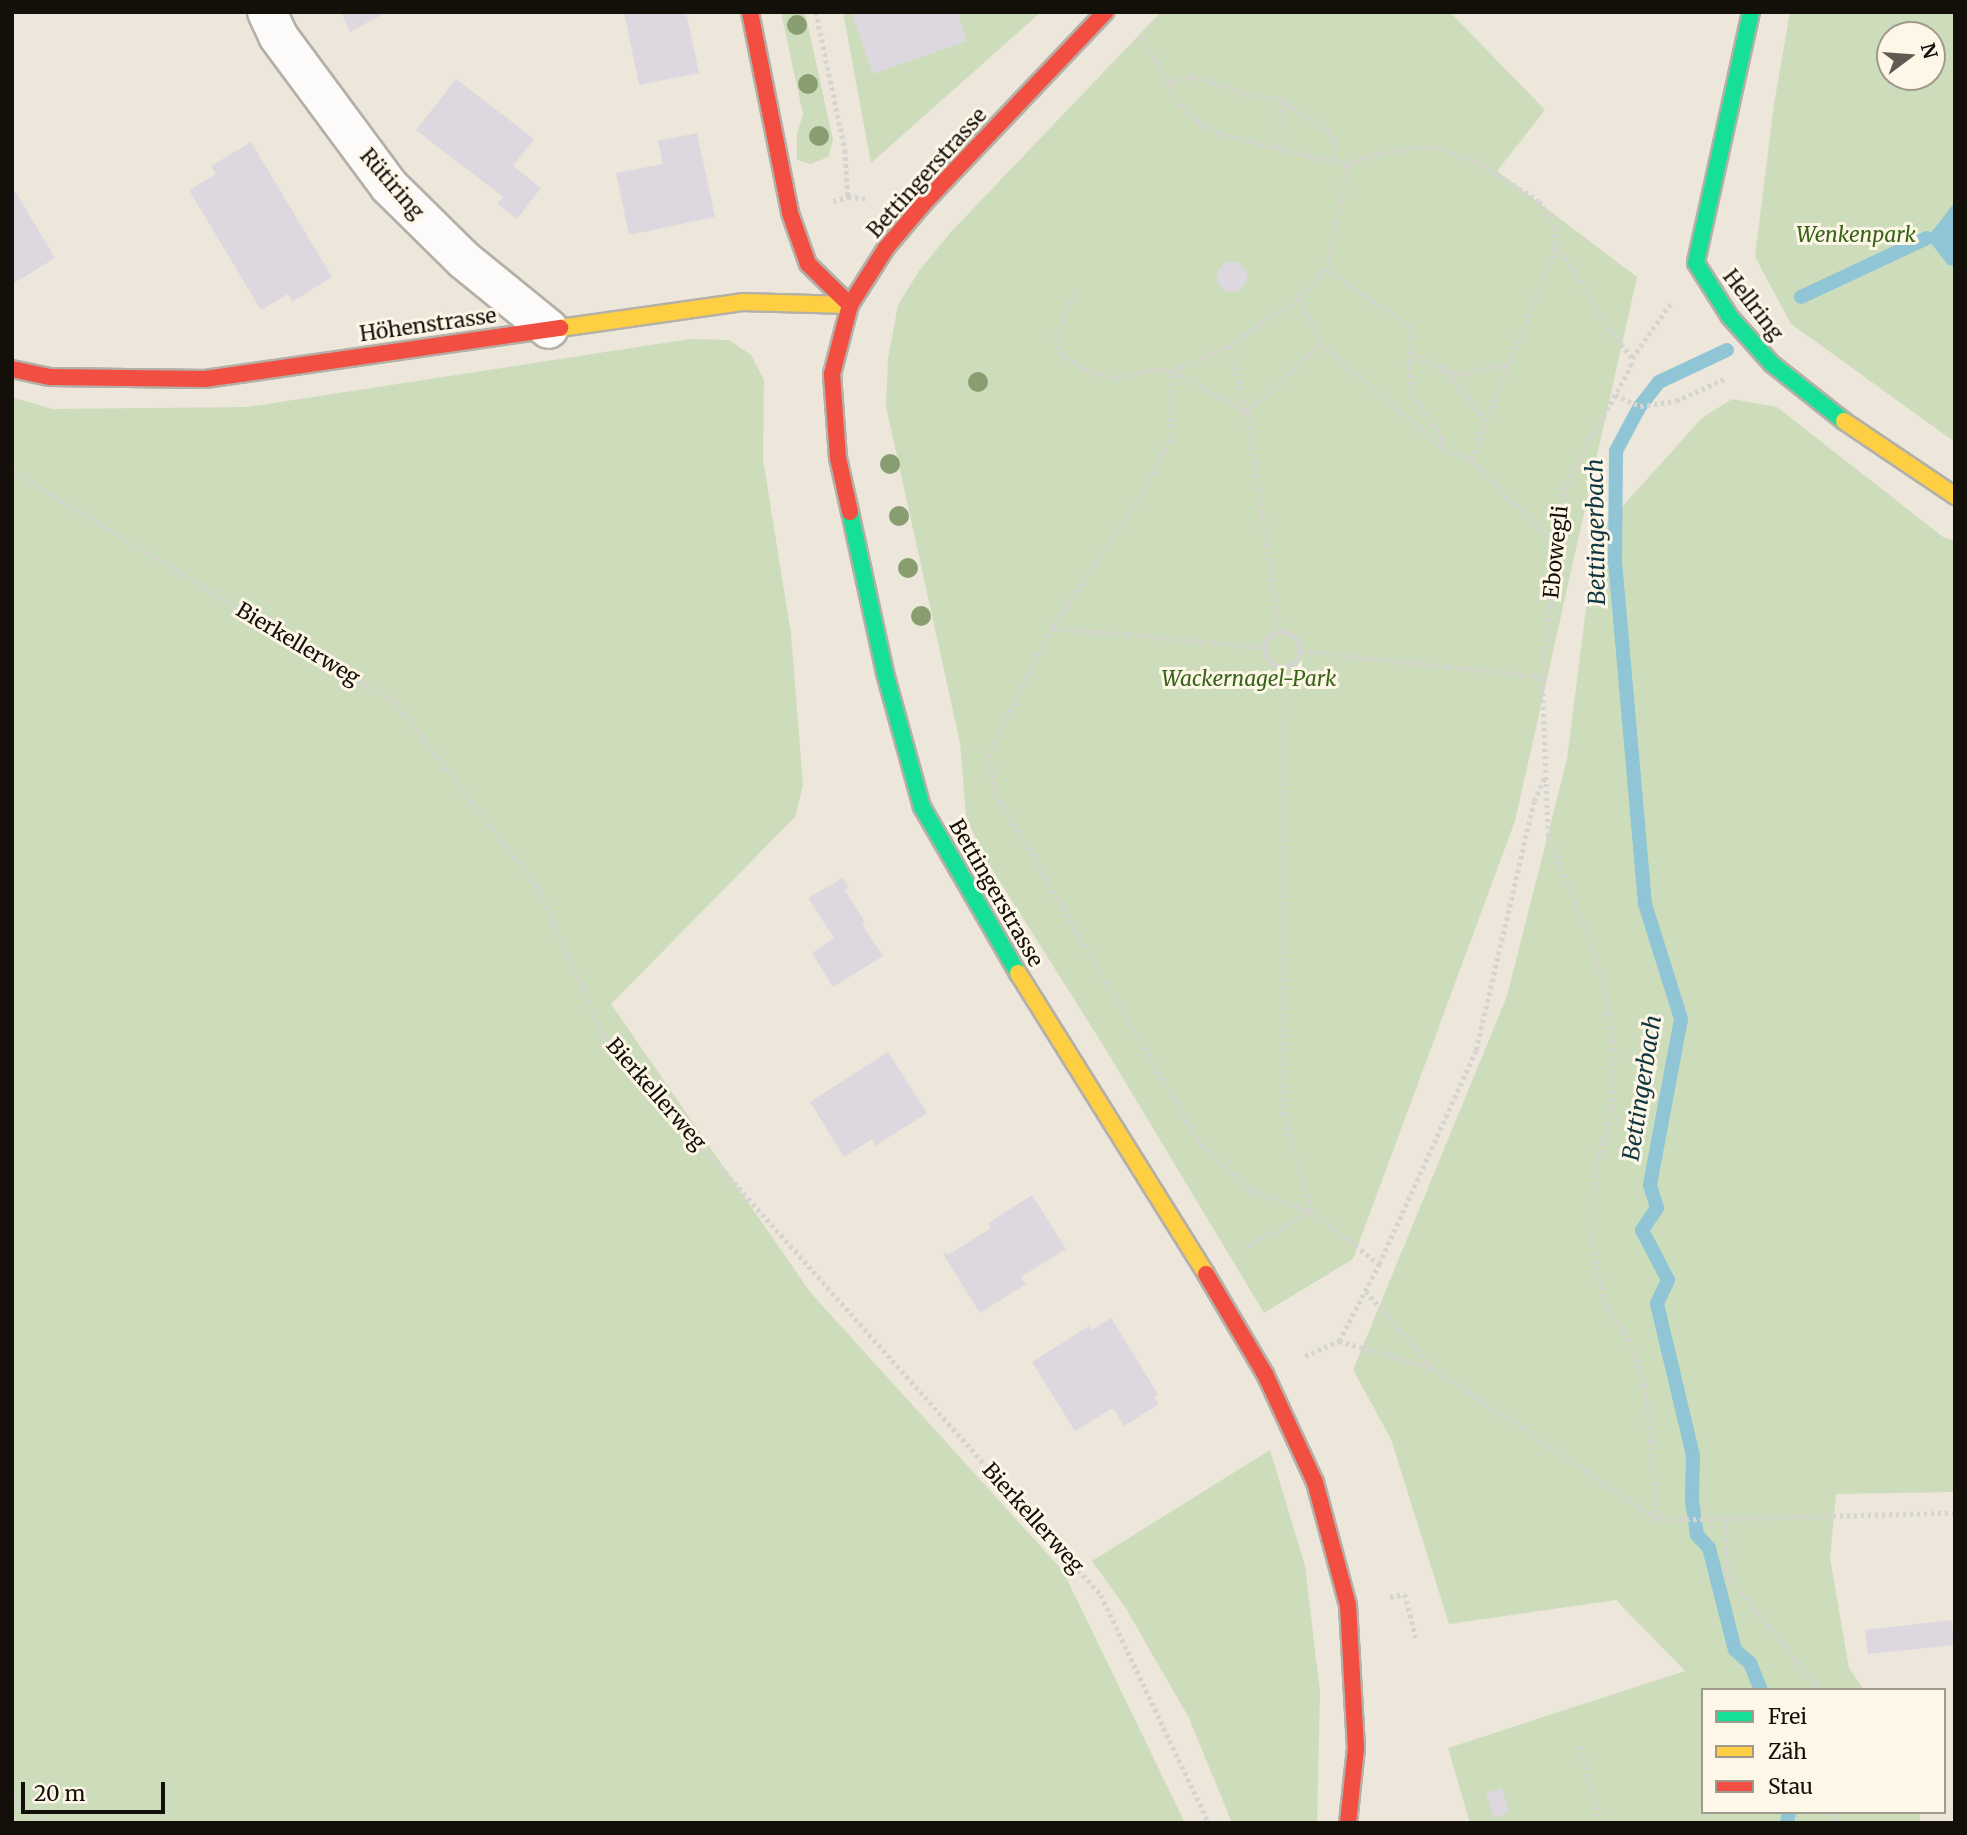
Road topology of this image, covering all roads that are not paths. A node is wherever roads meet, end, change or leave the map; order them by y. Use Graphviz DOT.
graph roads {
  1 [pos="267,12"];
  2 [pos="750,12"];
  3 [pos="1105,12"];
  4 [pos="1751,12"];
  5 [pos="850,304"];
  6 [pos="549,329"];
  7 [pos="12,369"];
  8 [pos="1955,496"];
  9 [pos="1348,1823"];
  1 -- 6 [label="street, Rütiring"];
  2 -- 5 [label="street"];
  3 -- 5 [label="street, Bettingerstrasse"];
  4 -- 8 [label="street, Hellring"];
  5 -- 6 [label="street, Höhenstrasse"];
  5 -- 9 [label="street, Bettingerstrasse"];
  6 -- 7 [label="street, Höhenstrasse"];
}
